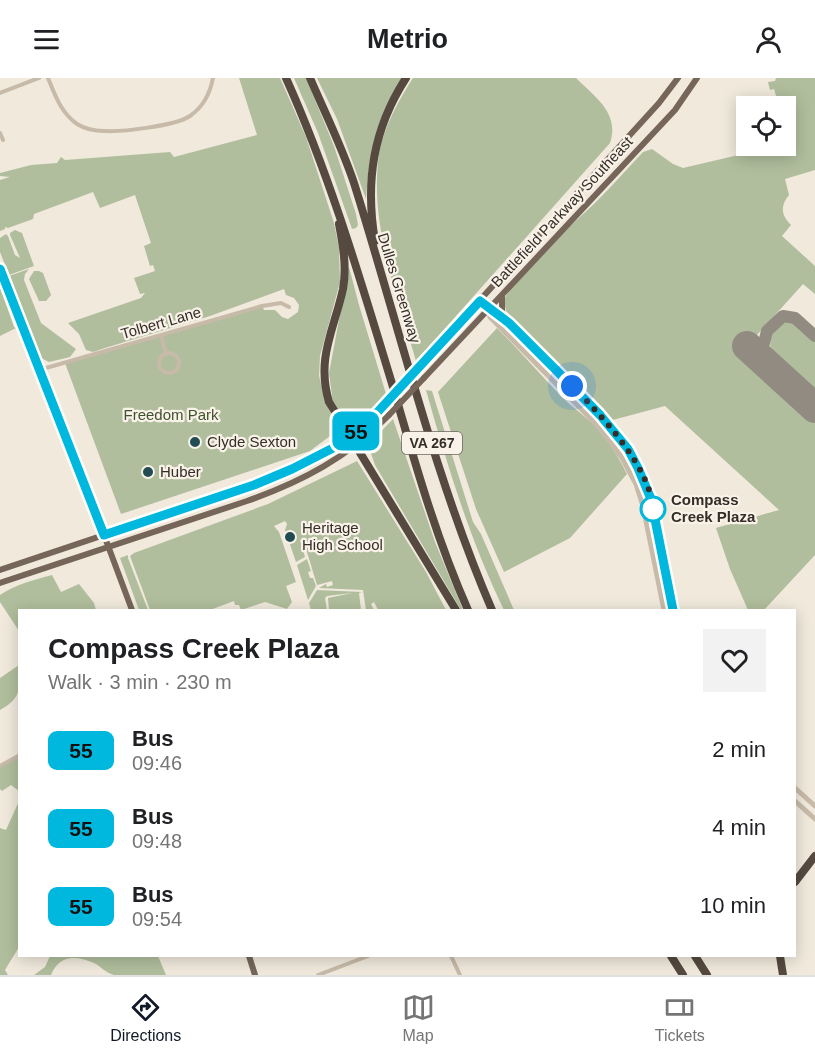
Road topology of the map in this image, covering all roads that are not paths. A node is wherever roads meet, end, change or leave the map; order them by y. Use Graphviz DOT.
graph roads {
  1 [pos="39,78"];
  2 [pos="48,78"];
  3 [pos="213,78"];
  4 [pos="286,78"];
  5 [pos="310,78"];
  6 [pos="406,78"];
  7 [pos="678,78"];
  8 [pos="697,78"];
  9 [pos="0,93"];
  10 [pos="0,133"];
  11 [pos="3,140"];
  12 [pos="331,190"];
  13 [pos="0,269"];
  14 [pos="380,273"];
  15 [pos="502,293"];
  16 [pos="480,301"];
  17 [pos="289,307"];
  18 [pos="488,309"];
  19 [pos="509,323"];
  20 [pos="161,335"];
  21 [pos="166,354"];
  22 [pos="39,370"];
  23 [pos="350,437"];
  24 [pos="356,446"];
  25 [pos="104,535"];
  26 [pos="109,548"];
  27 [pos="0,570"];
  28 [pos="0,583"];
  29 [pos="132,609"];
  30 [pos="455,609"];
  31 [pos="468,609"];
  32 [pos="492,609"];
  33 [pos="664,609"];
  34 [pos="673,609"];
  35 [pos="18,756"];
  36 [pos="0,766"];
  37 [pos="796,789"];
  38 [pos="796,802"];
  39 [pos="815,806"];
  40 [pos="815,819"];
  41 [pos="815,855"];
  42 [pos="796,881"];
  43 [pos="249,957"];
  44 [pos="365,957"];
  45 [pos="452,957"];
  46 [pos="671,957"];
  47 [pos="696,957"];
  48 [pos="780,957"];
  49 [pos="255,975"];
  50 [pos="318,975"];
  51 [pos="460,975"];
  52 [pos="683,975"];
  53 [pos="707,975"];
  54 [pos="783,975"];
  1 -- 9 [label="street"];
  2 -- 3 [label="street"];
  4 -- 12 [label="highway, VA 267"];
  5 -- 14 [label="highway, Dulles Greenway / VA 267"];
  6 -- 14 [label="highway"];
  7 -- 16 [label="main road, Battlefield Parkway Southeast"];
  8 -- 15 [label="main road, Battlefield Parkway Southeast"];
  10 -- 11 [label="street"];
  12 -- 23 [label="highway"];
  12 -- 31 [label="highway, VA 267"];
  13 -- 22 [label="main road"];
  14 -- 32 [label="highway, Dulles Greenway / VA 267"];
  15 -- 18 [label="main road, Battlefield Parkway Southeast"];
  15 -- 19 [label="main road"];
  16 -- 18 [label="street"];
  16 -- 23 [label="main road, Battlefield Parkway Southeast, bridge"];
  17 -- 20 [label="street, Tolbert Lane"];
  18 -- 19 [label="street"];
  18 -- 24 [label="main road, Battlefield Parkway Southeast, bridge"];
  18 -- 33 [label="street"];
  19 -- 34 [label="street"];
  20 -- 21 [label="street"];
  20 -- 22 [label="street, Tolbert Lane"];
  21 -- 21 [label="street"];
  22 -- 25 [label="main road"];
  23 -- 24 [label="highway"];
  23 -- 25 [label="main road, Battlefield Parkway Southeast"];
  24 -- 26 [label="main road, Battlefield Parkway Southeast"];
  24 -- 30 [label="highway"];
  25 -- 26 [label="main road"];
  25 -- 27 [label="main road, Battlefield Parkway Southeast"];
  26 -- 28 [label="main road, Battlefield Parkway Southeast"];
  26 -- 29 [label="main road"];
  35 -- 36 [label="street"];
  37 -- 39 [label="street"];
  38 -- 40 [label="street"];
  41 -- 42 [label="highway"];
  43 -- 49 [label="main road"];
  44 -- 50 [label="street"];
  45 -- 51 [label="street"];
  46 -- 52 [label="highway"];
  47 -- 53 [label="highway"];
  48 -- 54 [label="highway"];
}
